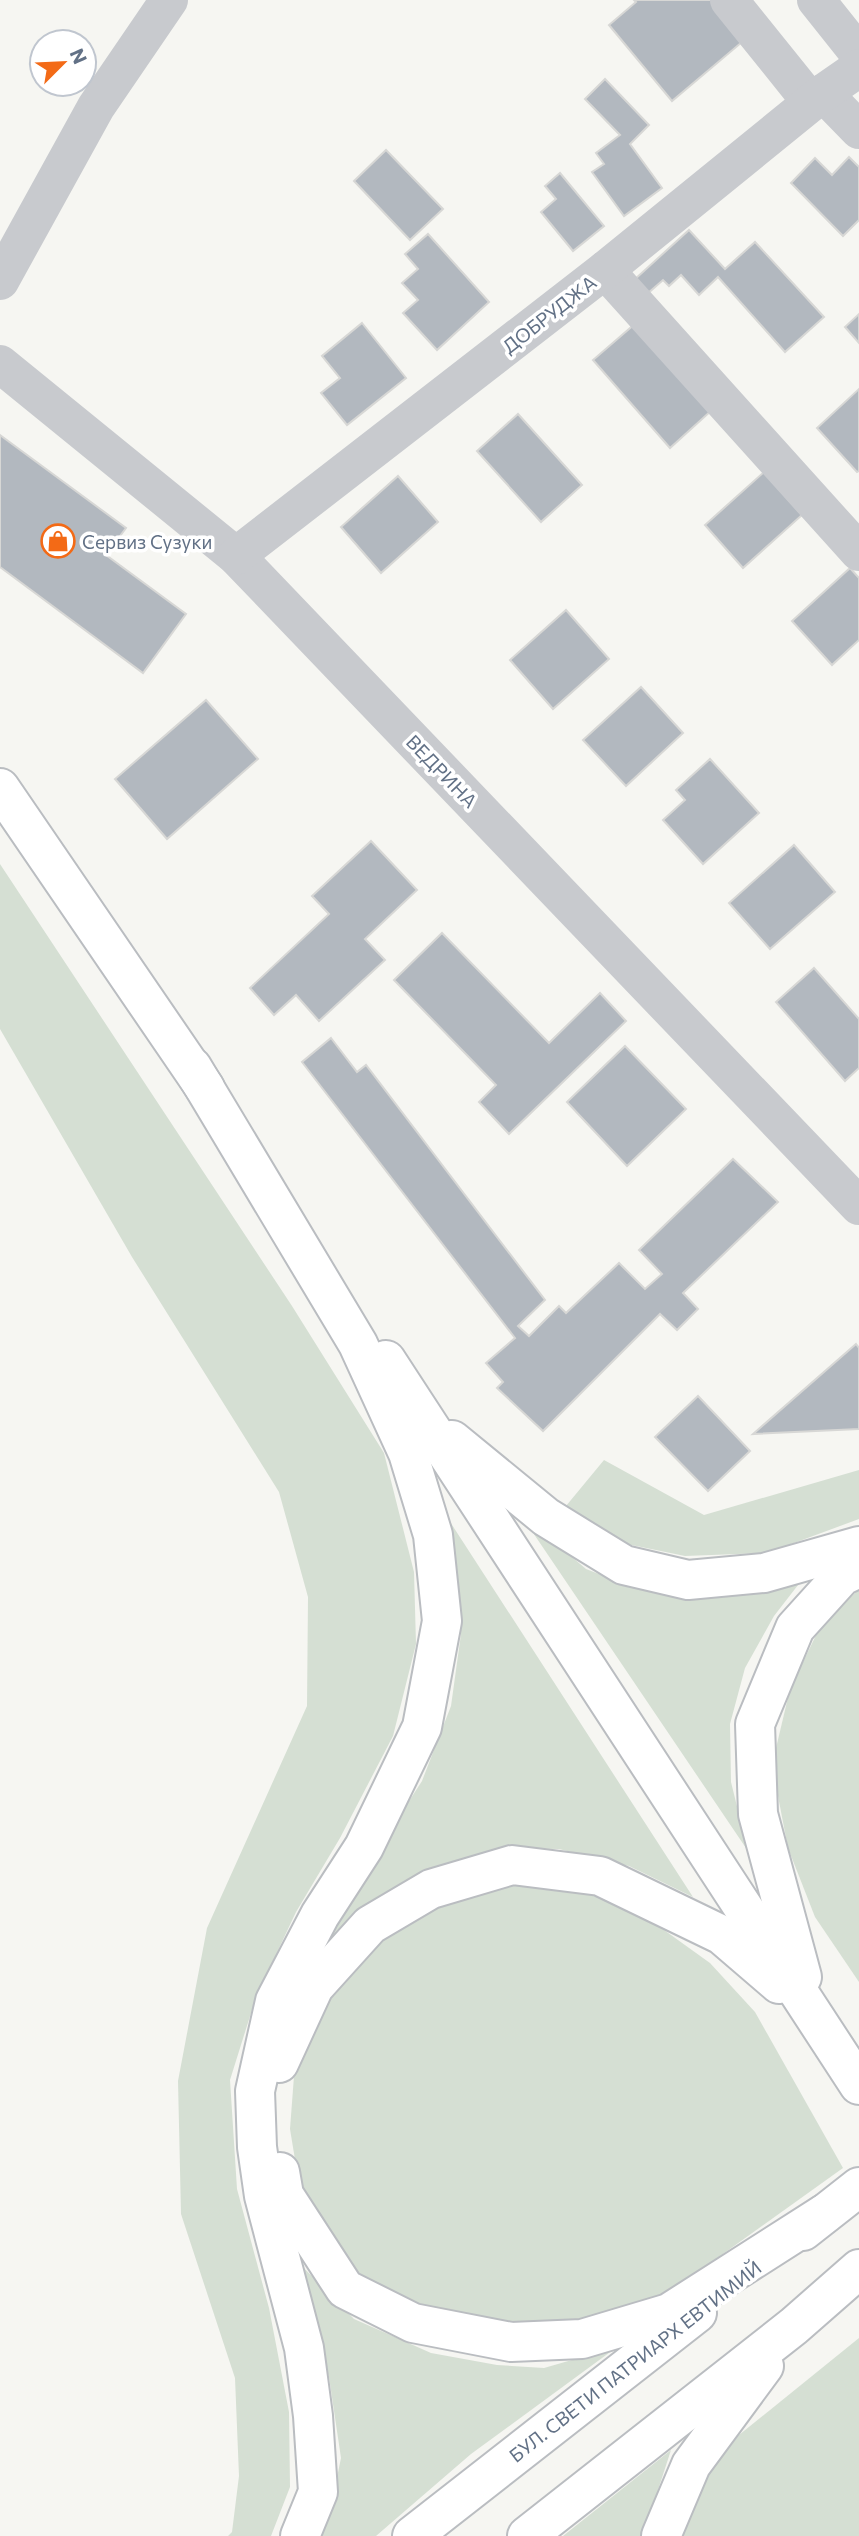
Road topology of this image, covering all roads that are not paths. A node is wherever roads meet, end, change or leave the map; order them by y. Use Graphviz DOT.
graph roads {
  1 [pos="169,0"];
  2 [pos="730,0"];
  3 [pos="816,0"];
  4 [pos="859,54"];
  5 [pos="859,68"];
  6 [pos="817,98"];
  7 [pos="859,130"];
  8 [pos="606,270"];
  9 [pos="0,281"];
  10 [pos="0,364"];
  11 [pos="859,552"];
  12 [pos="236,556"];
  13 [pos="0,788"];
  14 [pos="192,1068"];
  15 [pos="851,1183"];
  16 [pos="424,1417"];
  17 [pos="859,1546"];
  18 [pos="859,1568"];
  19 [pos="812,2012"];
  20 [pos="853,2075"];
  21 [pos="859,2187"];
  22 [pos="824,2214"];
  23 [pos="859,2269"];
  24 [pos="794,2326"];
  25 [pos="300,2536"];
  26 [pos="412,2536"];
  27 [pos="527,2536"];
  28 [pos="661,2536"];
  1 -- 9 [label="street"];
  2 -- 6 [label="street"];
  3 -- 4 [label="street"];
  5 -- 6 [label="street, ДОБРУДЖА"];
  6 -- 7 [label="street"];
  6 -- 8 [label="street, ДОБРУДЖА"];
  8 -- 11 [label="street"];
  8 -- 12 [label="street, ДОБРУДЖА"];
  10 -- 12 [label="street, ВЕДРИНА"];
  12 -- 15 [label="street, ВЕДРИНА"];
  13 -- 14 [label="main road"];
  14 -- 16 [label="main road"];
  14 -- 25 [label="main road"];
  16 -- 17 [label="main road"];
  16 -- 19 [label="main road"];
  18 -- 19 [label="main road"];
  19 -- 20 [label="main road"];
  19 -- 22 [label="main road"];
  21 -- 22 [label="main road, БУЛ. СВЕТИ ПАТРИАРХ ЕВТИМИЙ"];
  22 -- 26 [label="main road, БУЛ. СВЕТИ ПАТРИАРХ ЕВТИМИЙ"];
  23 -- 24 [label="main road"];
  24 -- 27 [label="main road"];
  24 -- 28 [label="main road"];
}
